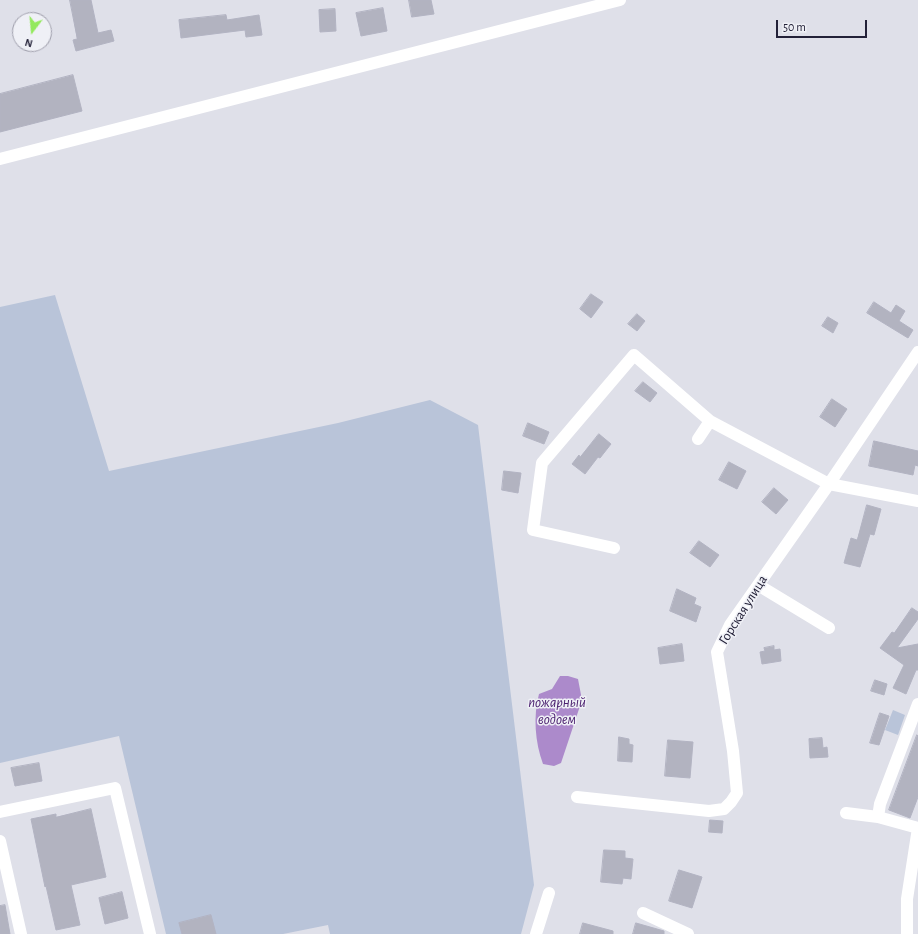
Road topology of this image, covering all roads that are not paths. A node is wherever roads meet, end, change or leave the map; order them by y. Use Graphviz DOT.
graph roads {
  1 [pos="620,0"];
  2 [pos="0,159"];
  3 [pos="918,352"];
  4 [pos="710,421"];
  5 [pos="698,438"];
  6 [pos="829,484"];
  7 [pos="918,501"];
  8 [pos="614,548"];
  9 [pos="758,585"];
  10 [pos="830,628"];
  11 [pos="918,704"];
  12 [pos="577,798"];
  13 [pos="0,812"];
  14 [pos="846,813"];
  15 [pos="878,817"];
  16 [pos="918,828"];
  17 [pos="0,841"];
  18 [pos="549,893"];
  19 [pos="643,913"];
  20 [pos="21,934"];
  21 [pos="150,934"];
  22 [pos="536,934"];
  23 [pos="688,934"];
  24 [pos="907,934"];
  1 -- 2 [label="street"];
  3 -- 6 [label="street, Горская улица"];
  4 -- 5 [label="street"];
  4 -- 6 [label="street"];
  4 -- 8 [label="street"];
  6 -- 7 [label="street"];
  6 -- 9 [label="street, Горская улица"];
  9 -- 10 [label="street"];
  9 -- 12 [label="street, Горская улица"];
  11 -- 15 [label="street"];
  13 -- 21 [label="street"];
  14 -- 15 [label="street"];
  15 -- 16 [label="street"];
  16 -- 24 [label="street"];
  17 -- 20 [label="street"];
  18 -- 22 [label="street"];
  19 -- 23 [label="street"];
}
